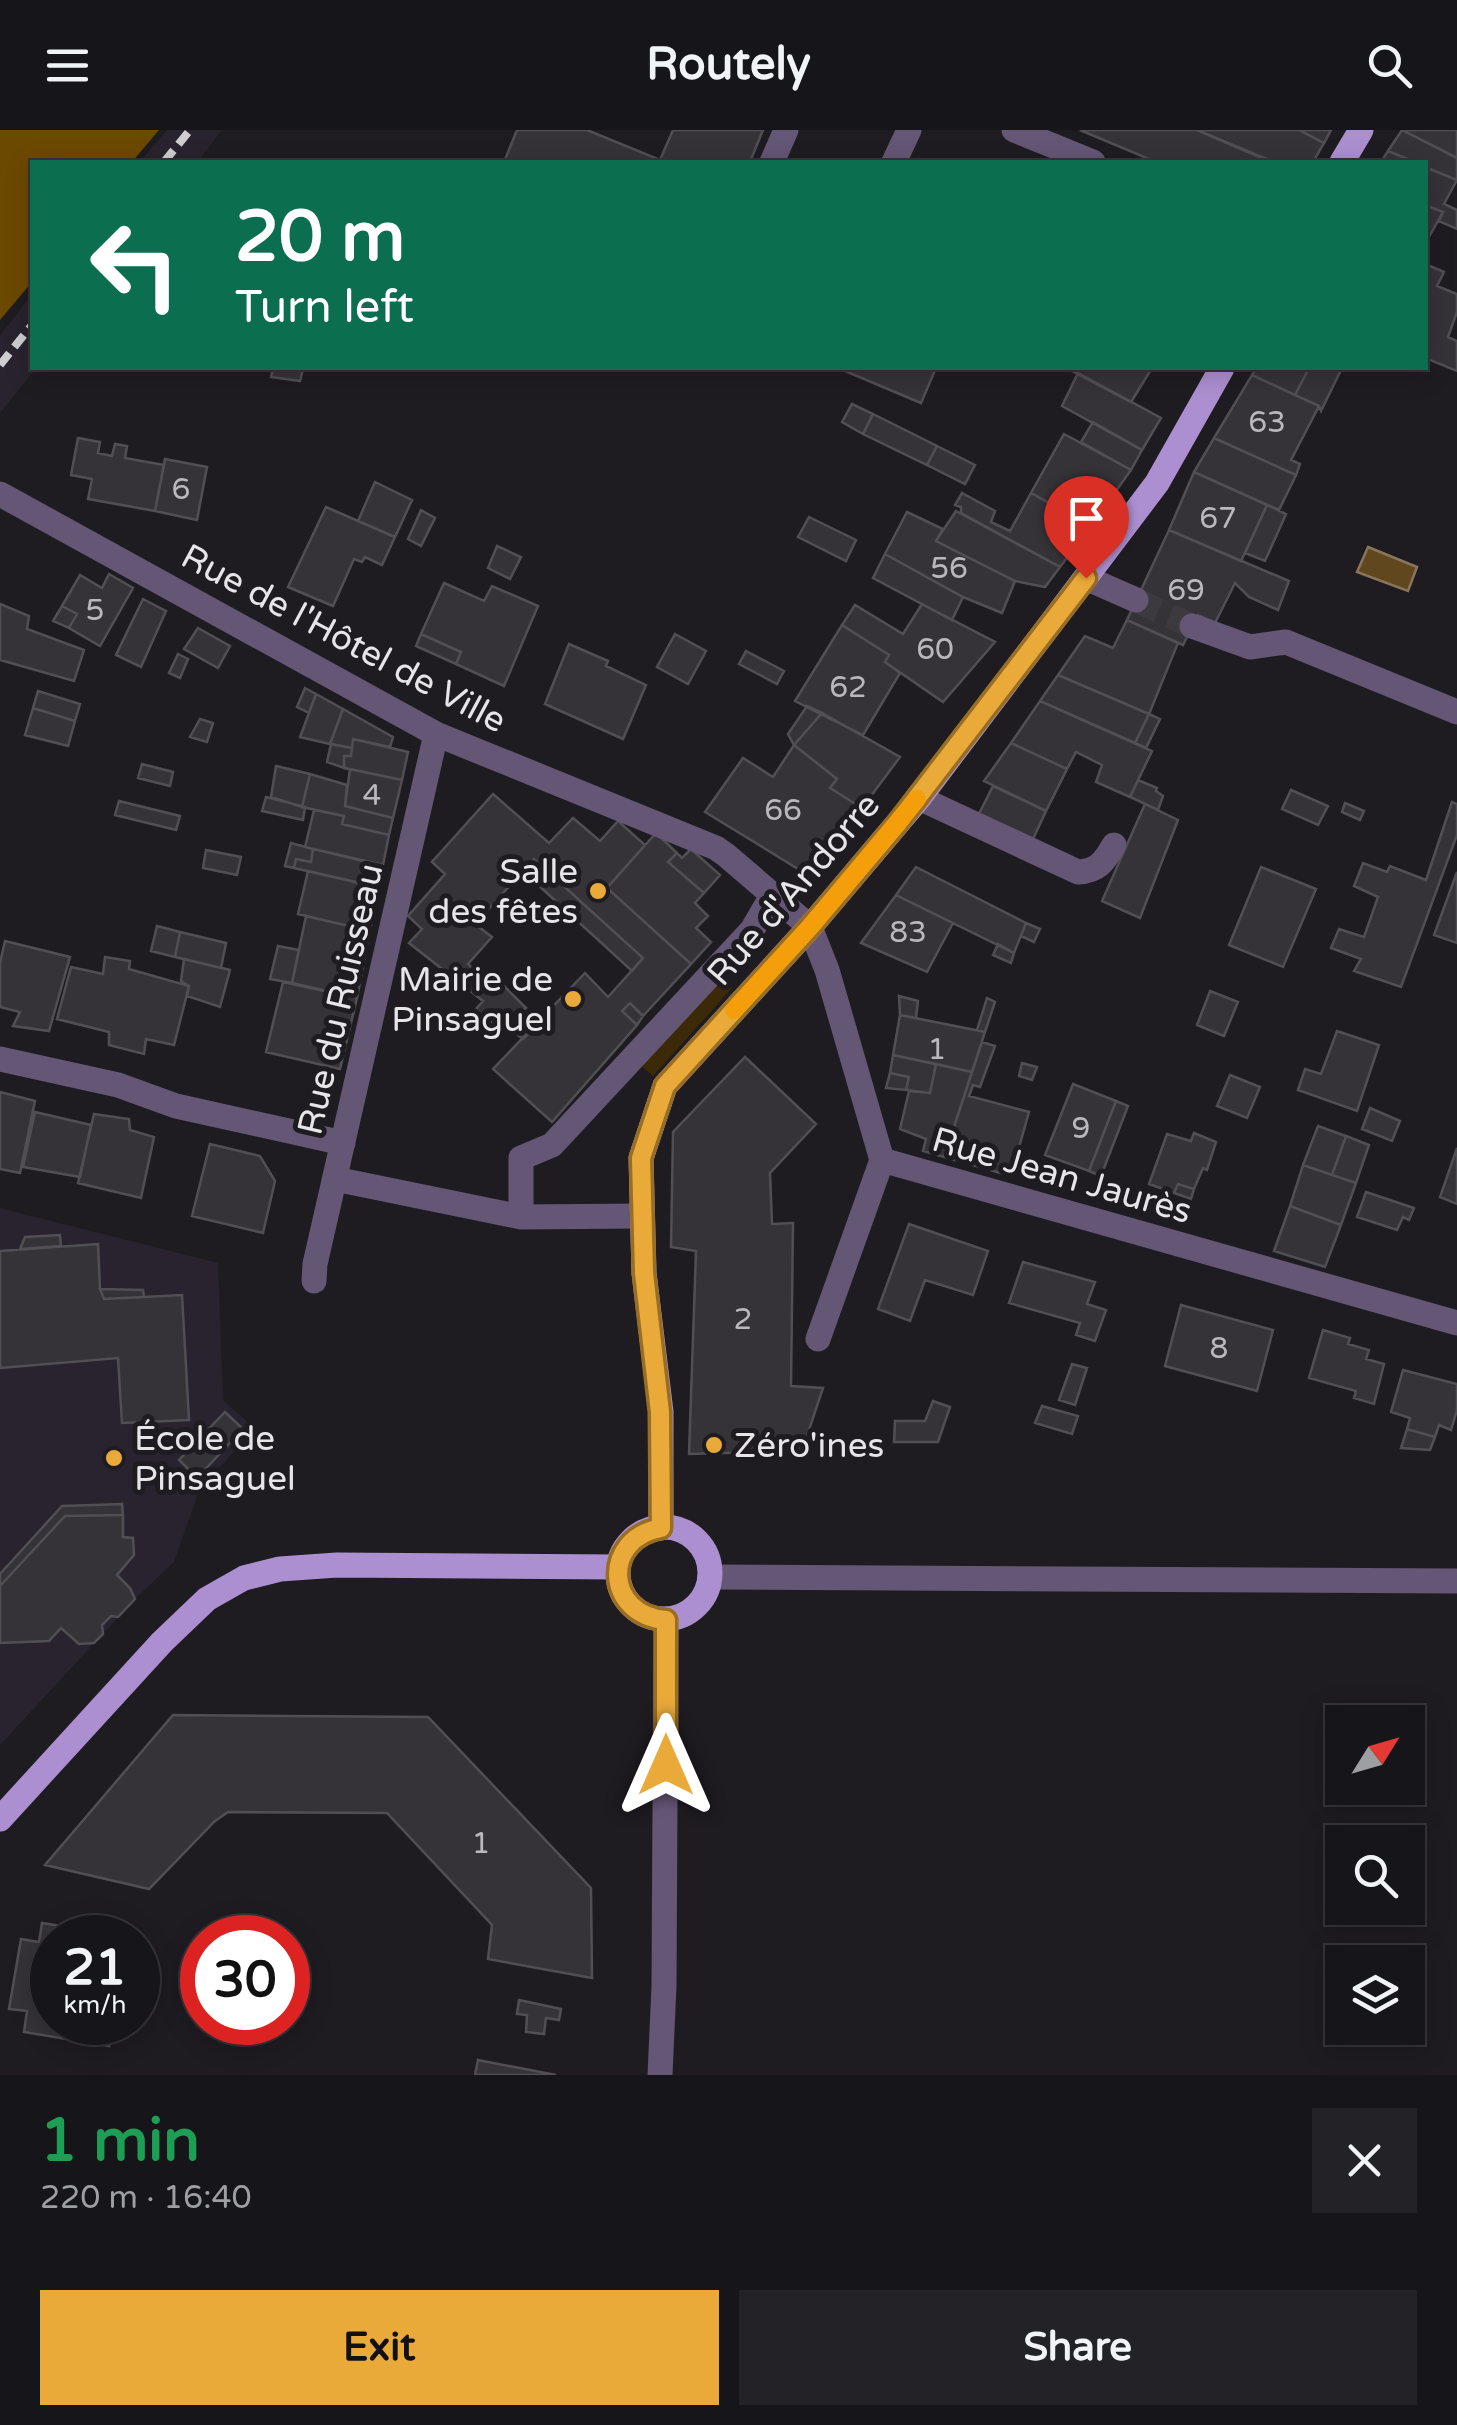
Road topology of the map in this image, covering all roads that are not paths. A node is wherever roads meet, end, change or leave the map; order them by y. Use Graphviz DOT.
graph roads {
  1 [pos="786,130"];
  2 [pos="908,130"];
  3 [pos="1014,130"];
  4 [pos="1361,130"];
  5 [pos="773,160"];
  6 [pos="895,160"];
  7 [pos="1088,160"];
  8 [pos="1343,160"];
  9 [pos="1221,370"];
  10 [pos="0,494"];
  11 [pos="1086,578"];
  12 [pos="1136,600"];
  13 [pos="1192,626"];
  14 [pos="1457,712"];
  15 [pos="436,734"];
  16 [pos="919,798"];
  17 [pos="1114,845"];
  18 [pos="773,894"];
  19 [pos="810,927"];
  20 [pos="0,1059"];
  21 [pos="343,1143"];
  22 [pos="882,1160"];
  23 [pos="334,1179"];
  24 [pos="641,1216"];
  25 [pos="521,1217"];
  26 [pos="314,1281"];
  27 [pos="1457,1323"];
  28 [pos="818,1339"];
  29 [pos="661,1528"];
  30 [pos="618,1567"];
  31 [pos="710,1577"];
  32 [pos="1457,1581"];
  33 [pos="666,1620"];
  34 [pos="0,1819"];
  35 [pos="660,2075"];
  1 -- 5 [label="street"];
  2 -- 6 [label="street"];
  3 -- 7 [label="street"];
  4 -- 8 [label="main road"];
  9 -- 11 [label="main road, Rue d'Andorre"];
  10 -- 15 [label="street, Rue de l'Hôtel de Ville"];
  11 -- 12 [label="street"];
  11 -- 16 [label="main road, Rue d'Andorre"];
  13 -- 14 [label="street"];
  15 -- 18 [label="street, Rue de l'Hôtel de Ville"];
  15 -- 21 [label="street, Rue du Ruisseau"];
  16 -- 17 [label="street"];
  16 -- 19 [label="main road, Rue d'Andorre"];
  18 -- 19 [label="street, Rue de l'Hôtel de Ville"];
  18 -- 25 [label="street"];
  19 -- 22 [label="street, Rue Jean Jaurès"];
  19 -- 24 [label="main road, Rue d'Andorre"];
  20 -- 21 [label="street"];
  21 -- 23 [label="street, Rue du Ruisseau"];
  22 -- 27 [label="street, Rue Jean Jaurès"];
  22 -- 28 [label="street"];
  23 -- 25 [label="street"];
  23 -- 26 [label="street, Rue du Ruisseau"];
  24 -- 25 [label="street"];
  24 -- 29 [label="main road, Rue d'Andorre"];
  29 -- 30 [label="main road"];
  29 -- 31 [label="main road"];
  30 -- 33 [label="main road"];
  30 -- 34 [label="main road"];
  31 -- 32 [label="street"];
  31 -- 33 [label="main road"];
  33 -- 35 [label="street"];
}
